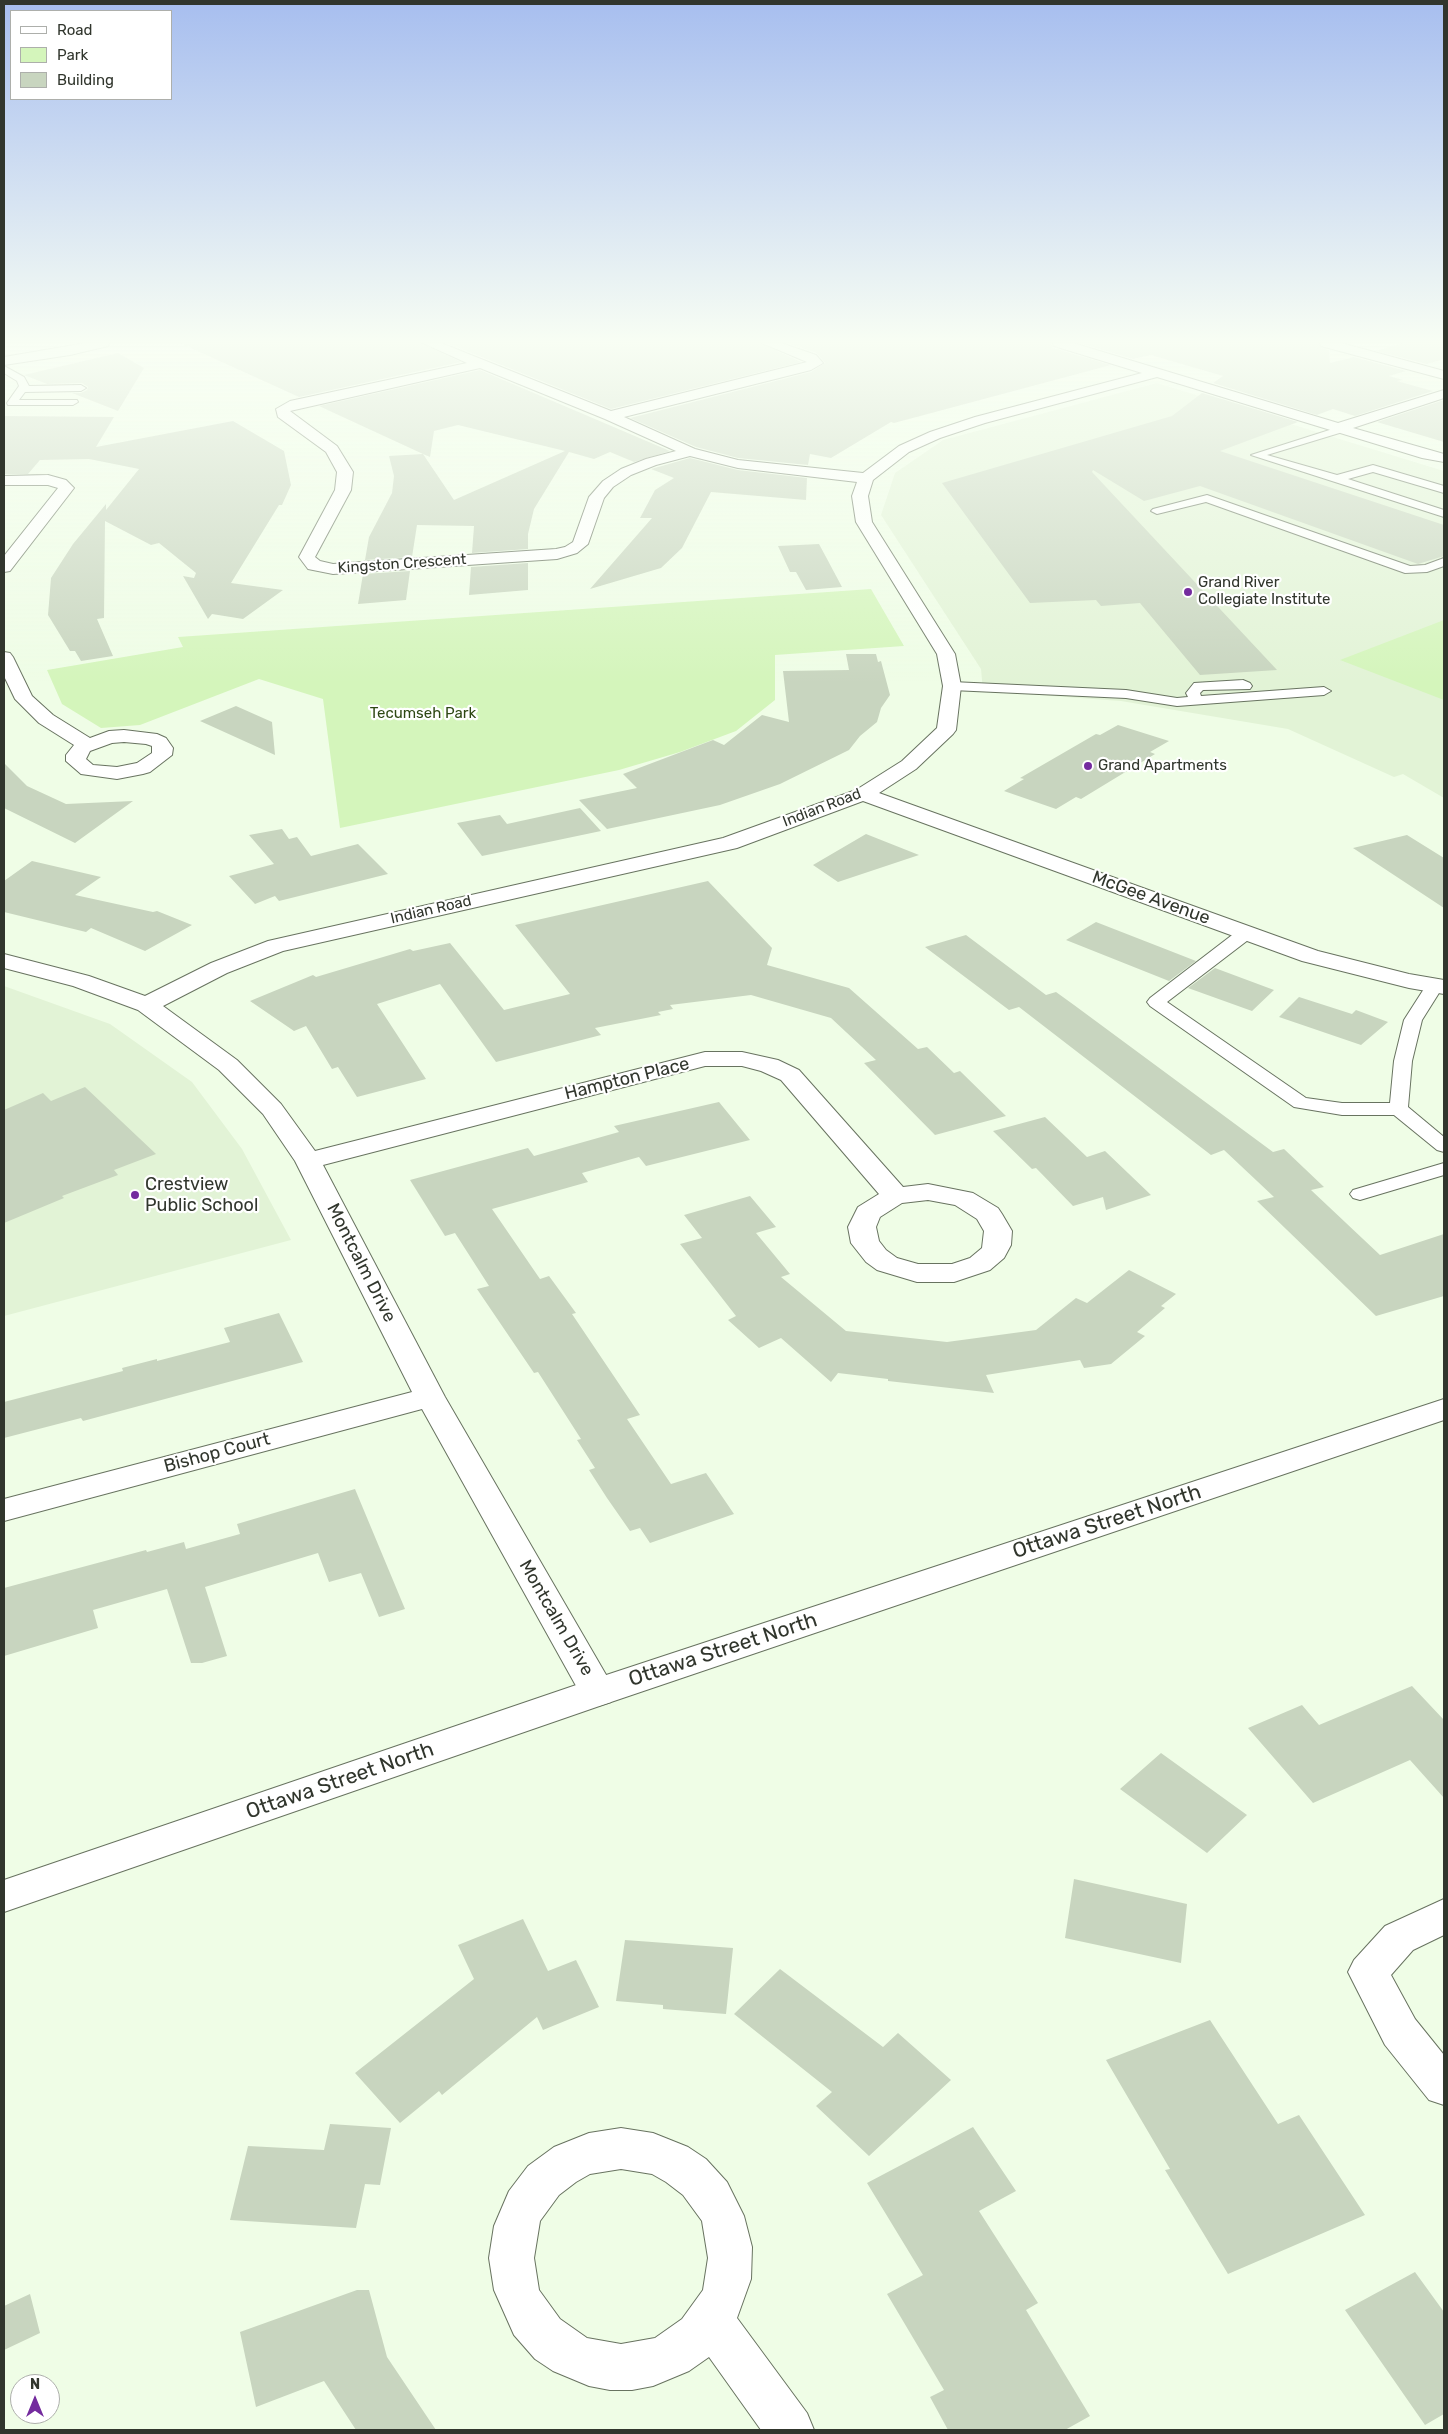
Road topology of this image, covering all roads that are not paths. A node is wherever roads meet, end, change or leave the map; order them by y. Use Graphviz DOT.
graph roads {
  1 [pos="336,457"];
  2 [pos="672,457"];
  3 [pos="708,457"];
  4 [pos="894,457"];
  5 [pos="1261,457"];
  6 [pos="1315,457"];
  7 [pos="1431,457"];
  8 [pos="1444,464"];
  9 [pos="1311,471"];
  10 [pos="866,478"];
  11 [pos="1337,479"];
  12 [pos="4,480"];
  13 [pos="1444,490"];
  14 [pos="1157,511"];
  15 [pos="1444,514"];
  16 [pos="1444,562"];
  17 [pos="4,567"];
  18 [pos="4,657"];
  19 [pos="952,686"];
  20 [pos="1324,691"];
  21 [pos="24,699"];
  22 [pos="4,702"];
  23 [pos="88,745"];
  24 [pos="863,794"];
  25 [pos="1246,932"];
  26 [pos="4,961"];
  27 [pos="1440,986"];
  28 [pos="146,1005"];
  29 [pos="1398,1109"];
  30 [pos="1444,1146"];
  31 [pos="308,1161"];
  32 [pos="1444,1169"];
  33 [pos="1360,1194"];
  34 [pos="896,1196"];
  35 [pos="430,1397"];
  36 [pos="1444,1409"];
  37 [pos="4,1510"];
  38 [pos="598,1692"];
  39 [pos="4,1896"];
  40 [pos="1444,1916"];
  41 [pos="1444,2086"];
  42 [pos="711,2321"];
  43 [pos="790,2430"];
  1 -- 2 [label="street, Kingston Crescent"];
  3 -- 10 [label="street"];
  4 -- 10 [label="street"];
  5 -- 9 [label="lane"];
  6 -- 9 [label="lane"];
  7 -- 8 [label="street"];
  9 -- 11 [label="lane"];
  10 -- 19 [label="street, Indian Road"];
  11 -- 13 [label="lane"];
  11 -- 15 [label="lane"];
  12 -- 17 [label="street"];
  14 -- 16 [label="lane"];
  18 -- 21 [label="street"];
  19 -- 20 [label="lane"];
  19 -- 24 [label="street, Indian Road"];
  21 -- 22 [label="street"];
  21 -- 23 [label="street"];
  24 -- 25 [label="street, McGee Avenue"];
  24 -- 28 [label="street, Indian Road"];
  25 -- 27 [label="street, McGee Avenue"];
  25 -- 29 [label="lane"];
  26 -- 28 [label="street, Montcalm Drive"];
  27 -- 29 [label="lane"];
  28 -- 31 [label="street, Montcalm Drive"];
  29 -- 30 [label="lane"];
  31 -- 34 [label="street, Hampton Place"];
  31 -- 35 [label="street, Montcalm Drive"];
  32 -- 33 [label="lane"];
  35 -- 37 [label="street, Bishop Court"];
  35 -- 38 [label="street, Montcalm Drive"];
  36 -- 38 [label="street, Ottawa Street North"];
  38 -- 39 [label="street, Ottawa Street North"];
  40 -- 41 [label="street"];
  42 -- 42 [label="street"];
  42 -- 43 [label="street"];
}
